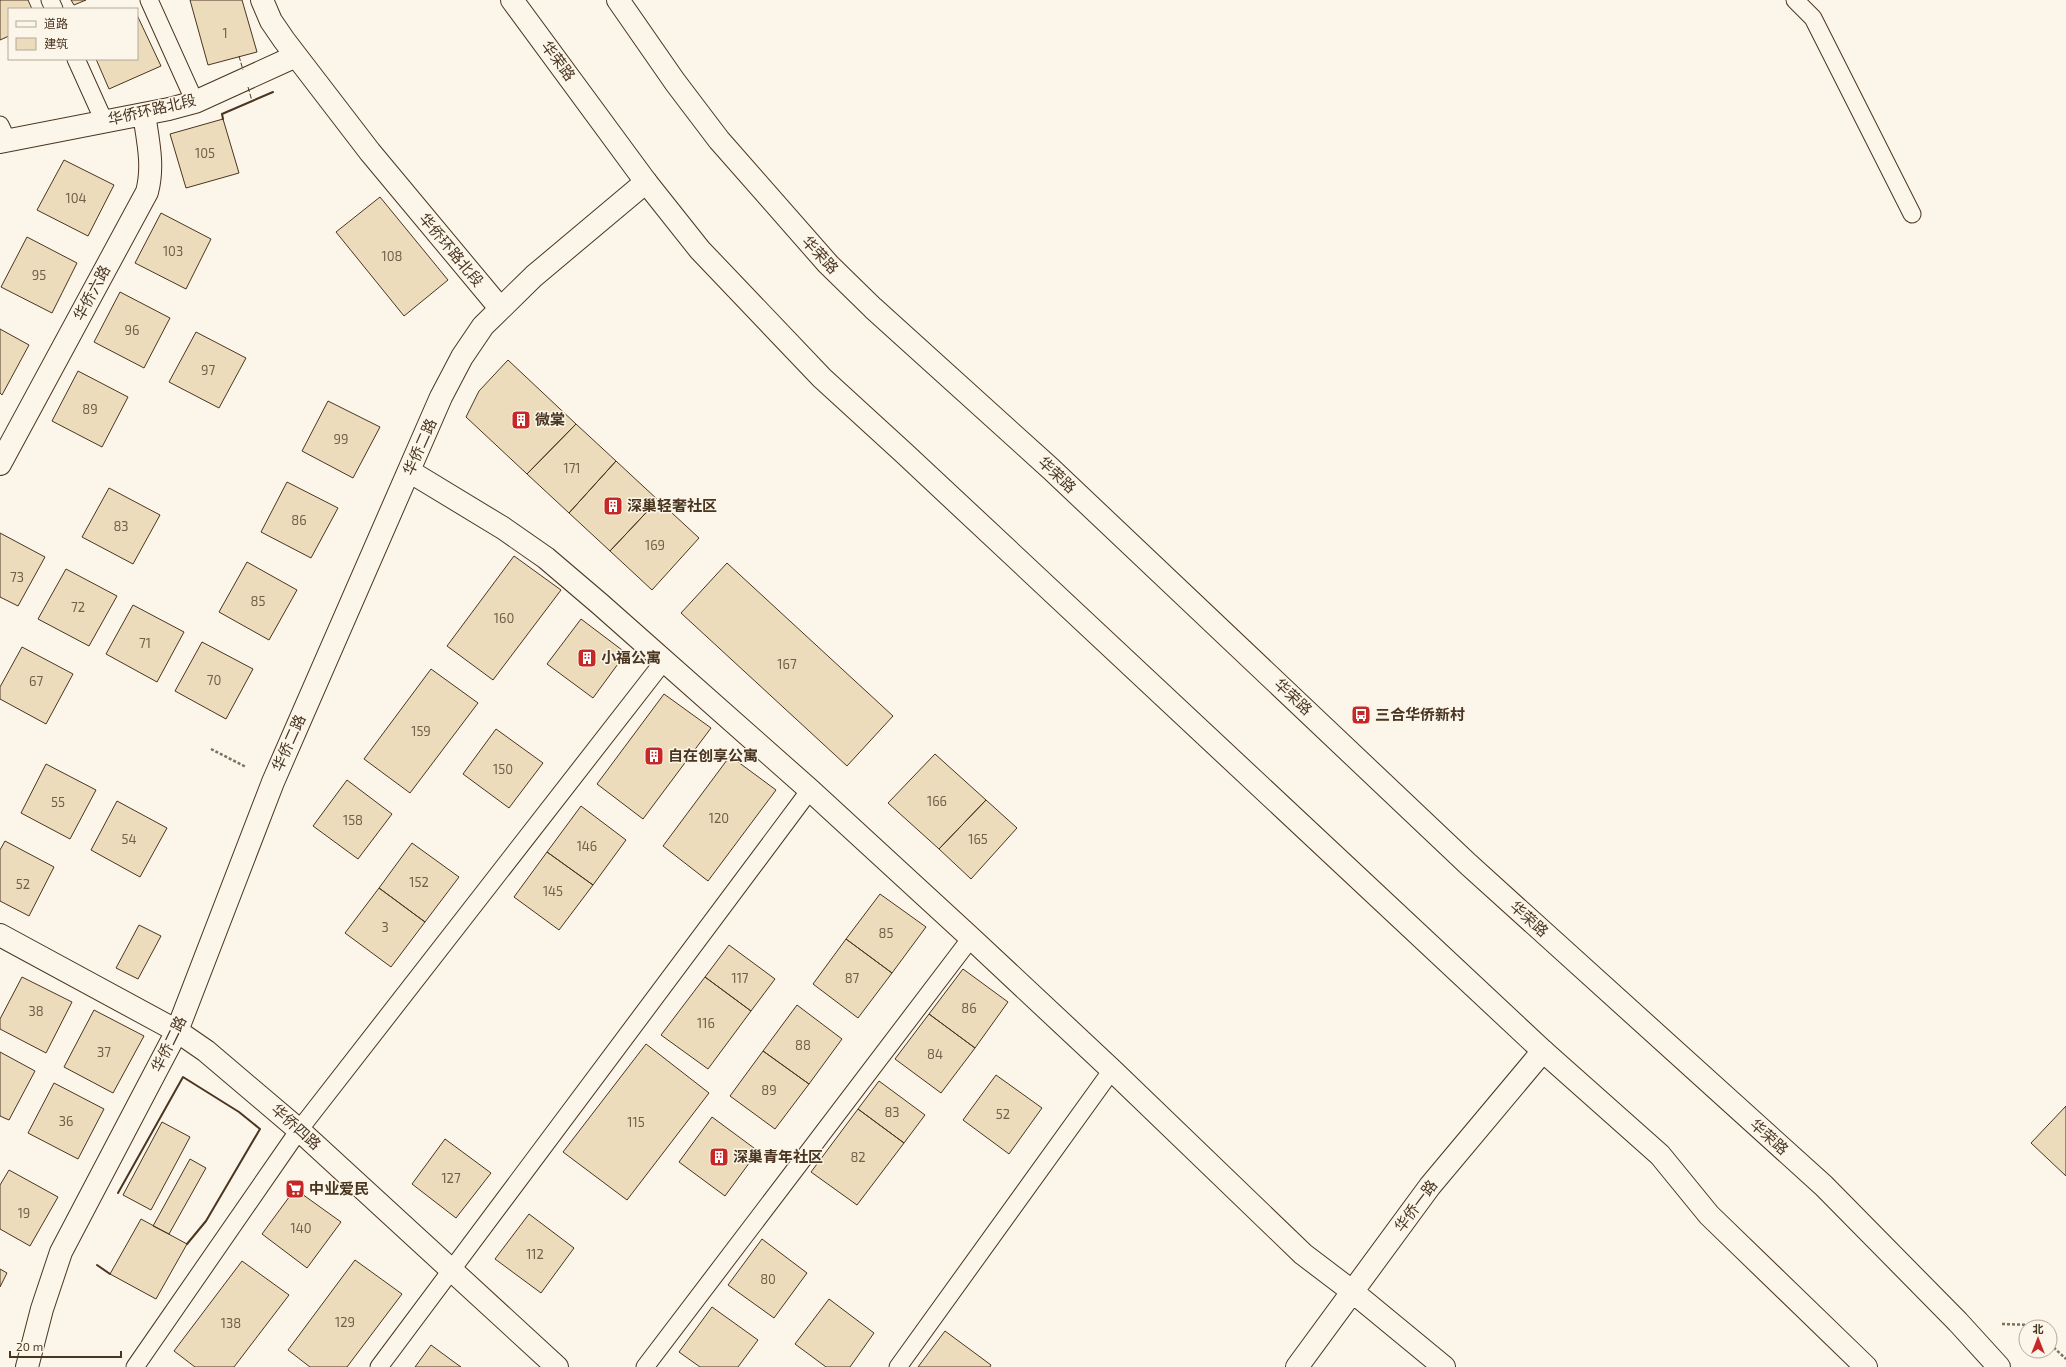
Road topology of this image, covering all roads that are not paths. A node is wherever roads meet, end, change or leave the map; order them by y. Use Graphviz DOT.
graph roads {
  1 [pos="149,0"];
  2 [pos="262,0"];
  3 [pos="512,0"];
  4 [pos="618,0"];
  5 [pos="1795,0"];
  6 [pos="296,56"];
  7 [pos="76,60"];
  8 [pos="195,102"];
  9 [pos="144,114"];
  10 [pos="104,121"];
  11 [pos="2,136"];
  12 [pos="646,182"];
  13 [pos="1912,214"];
  14 [pos="500,308"];
  15 [pos="0,464"];
  16 [pos="409,470"];
  17 [pos="664,661"];
  18 [pos="810,790"];
  19 [pos="0,935"];
  20 [pos="971,938"];
  21 [pos="178,1032"];
  22 [pos="1543,1051"];
  23 [pos="1112,1070"];
  24 [pos="300,1130"];
  25 [pos="452,1269"];
  26 [pos="1353,1292"];
  27 [pos="27,1367"];
  28 [pos="135,1367"];
  29 [pos="380,1367"];
  30 [pos="557,1367"];
  31 [pos="645,1367"];
  32 [pos="898,1367"];
  33 [pos="1297,1367"];
  34 [pos="1444,1367"];
  35 [pos="1866,1367"];
  36 [pos="1999,1367"];
  1 -- 8 [label="lane"];
  2 -- 6 [label="street, 华侨环路北段"];
  3 -- 12 [label="street, 华荣路"];
  4 -- 36 [label="street, 华荣路"];
  5 -- 13 [label="lane"];
  6 -- 8 [label="street, 华侨环路北段"];
  6 -- 14 [label="street, 华侨环路北段"];
  7 -- 10 [label="lane"];
  8 -- 9 [label="street, 华侨环路北段"];
  9 -- 10 [label="street, 华侨环路北段"];
  9 -- 15 [label="street, 华侨六路"];
  10 -- 11 [label="street, 华侨环路北段"];
  12 -- 14 [label="street, 华侨二路"];
  12 -- 22 [label="street, 华荣路"];
  14 -- 16 [label="street, 华侨二路"];
  16 -- 17 [label="street"];
  16 -- 21 [label="street, 华侨二路"];
  17 -- 18 [label="street"];
  17 -- 24 [label="lane"];
  18 -- 20 [label="street"];
  18 -- 25 [label="lane"];
  19 -- 21 [label="street, 华侨四路"];
  20 -- 23 [label="street"];
  20 -- 31 [label="lane"];
  21 -- 24 [label="street, 华侨四路"];
  21 -- 27 [label="street, 华侨二路"];
  22 -- 26 [label="street, 华侨一路"];
  22 -- 35 [label="street, 华荣路"];
  23 -- 26 [label="street"];
  23 -- 32 [label="lane"];
  24 -- 25 [label="street, 华侨四路"];
  24 -- 28 [label="lane"];
  25 -- 29 [label="lane"];
  25 -- 30 [label="street, 华侨四路"];
  26 -- 33 [label="street, 华侨一路"];
  26 -- 34 [label="street"];
}
